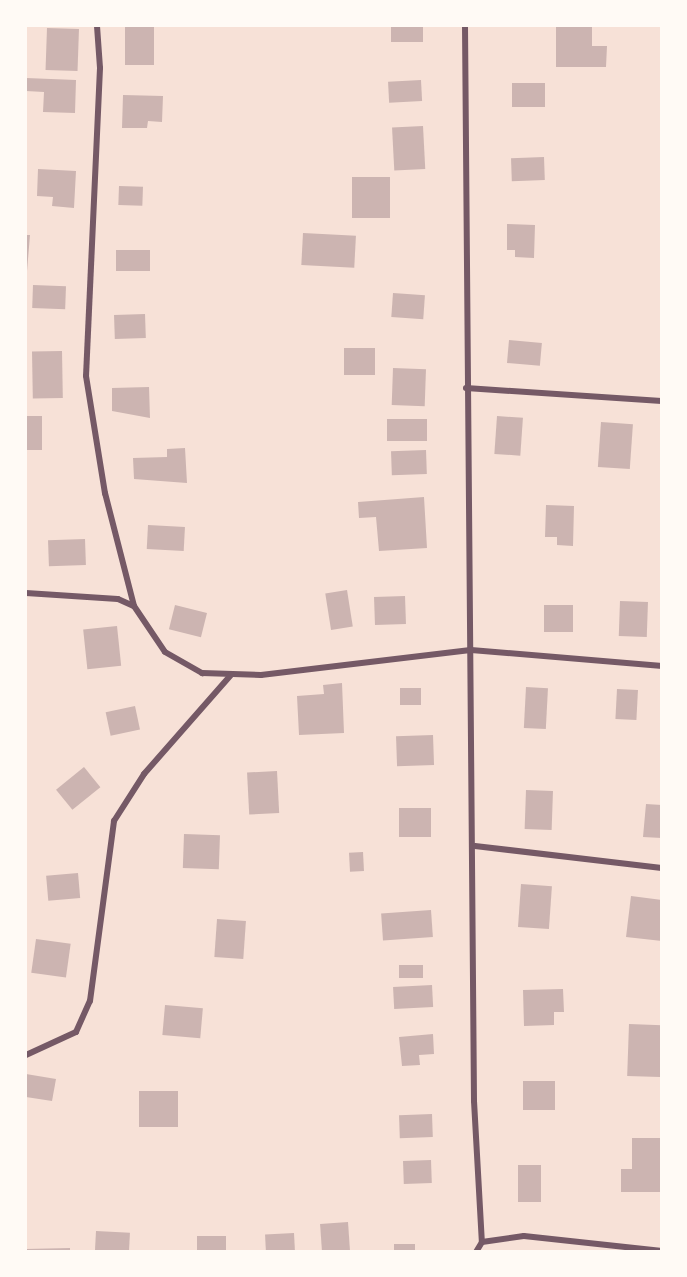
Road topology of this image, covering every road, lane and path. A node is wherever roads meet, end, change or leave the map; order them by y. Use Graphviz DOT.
graph roads {
  1 [pos="97,26"];
  2 [pos="465,26"];
  3 [pos="466,388"];
  4 [pos="662,401"];
  5 [pos="26,593"];
  6 [pos="134,606"];
  7 [pos="471,650"];
  8 [pos="662,666"];
  9 [pos="231,675"];
  10 [pos="475,846"];
  11 [pos="662,868"];
  12 [pos="26,1055"];
  13 [pos="482,1242"];
  14 [pos="476,1251"];
  15 [pos="662,1251"];
  1 -- 6 [label="street"];
  2 -- 3 [label="street"];
  3 -- 4 [label="street"];
  3 -- 7 [label="street"];
  5 -- 6 [label="street"];
  6 -- 9 [label="street"];
  7 -- 8 [label="street"];
  7 -- 9 [label="street"];
  7 -- 10 [label="street"];
  9 -- 12 [label="street"];
  10 -- 11 [label="street"];
  10 -- 13 [label="street"];
  13 -- 14 [label="street"];
  13 -- 15 [label="street"];
}
